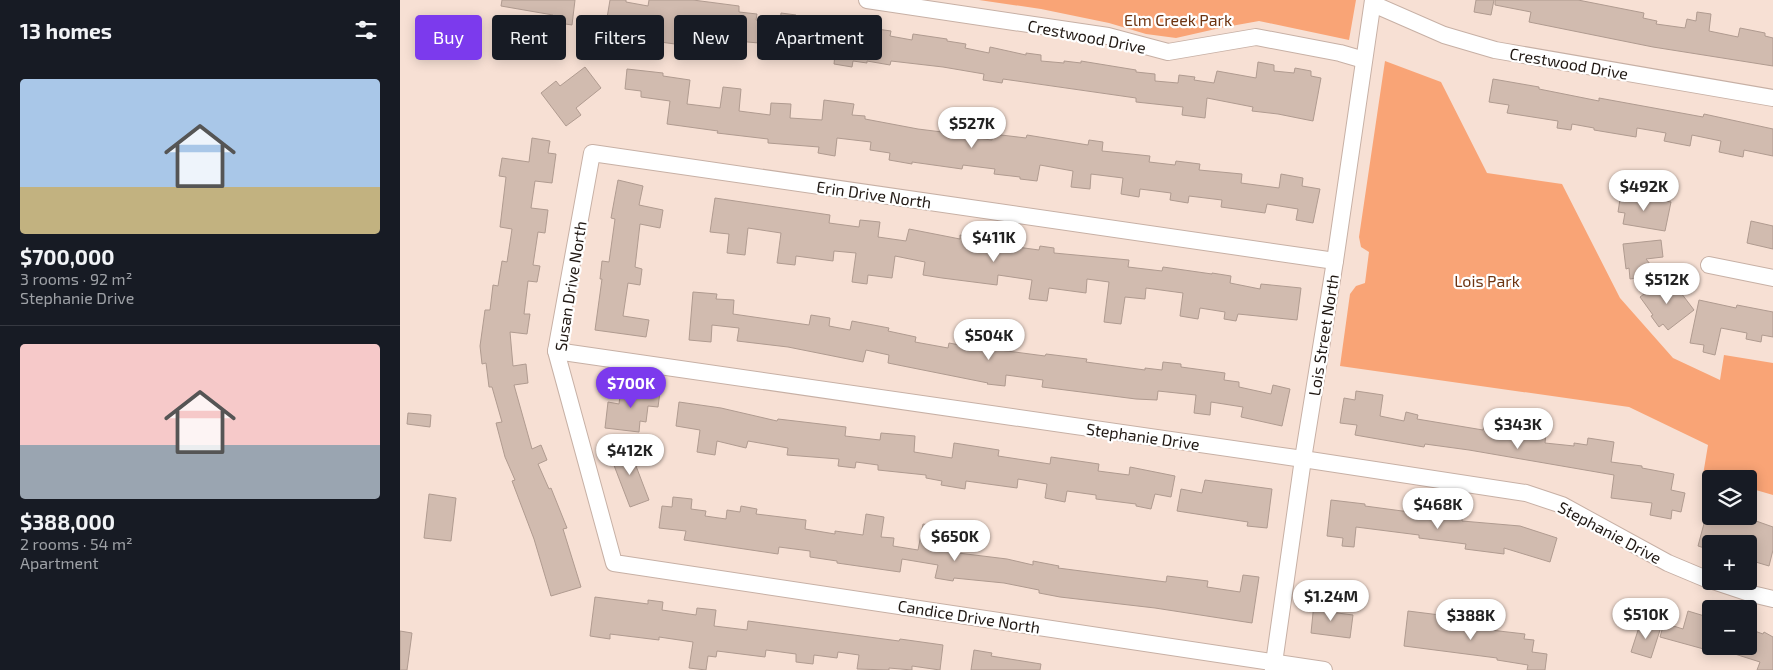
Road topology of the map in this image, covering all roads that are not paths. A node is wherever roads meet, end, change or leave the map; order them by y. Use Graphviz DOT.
graph roads {
  1 [pos="867,0"];
  2 [pos="1373,2"];
  3 [pos="1364,60"];
  4 [pos="1773,98"];
  5 [pos="592,153"];
  6 [pos="1335,261"];
  7 [pos="1709,265"];
  8 [pos="1773,278"];
  9 [pos="556,351"];
  10 [pos="1303,459"];
  11 [pos="614,563"];
  12 [pos="1702,577"];
  13 [pos="1740,590"];
  14 [pos="1773,599"];
  15 [pos="1274,666"];
  16 [pos="1324,670"];
  1 -- 3 [label="street, Crestwood Drive"];
  2 -- 3 [label="street, Lois Street North"];
  2 -- 4 [label="street, Crestwood Drive"];
  3 -- 6 [label="street, Lois Street North"];
  5 -- 6 [label="street, Erin Drive North"];
  5 -- 9 [label="street, Susan Drive North"];
  6 -- 10 [label="street, Lois Street North"];
  7 -- 8 [label="street"];
  9 -- 10 [label="street, Stephanie Drive"];
  9 -- 11 [label="street, Susan Drive North"];
  10 -- 12 [label="street, Stephanie Drive"];
  10 -- 15 [label="street, Lois Street North"];
  11 -- 15 [label="street, Candice Drive North"];
  13 -- 14 [label="street, Stephanie Drive"];
  15 -- 16 [label="street, Candice Drive North"];
}
